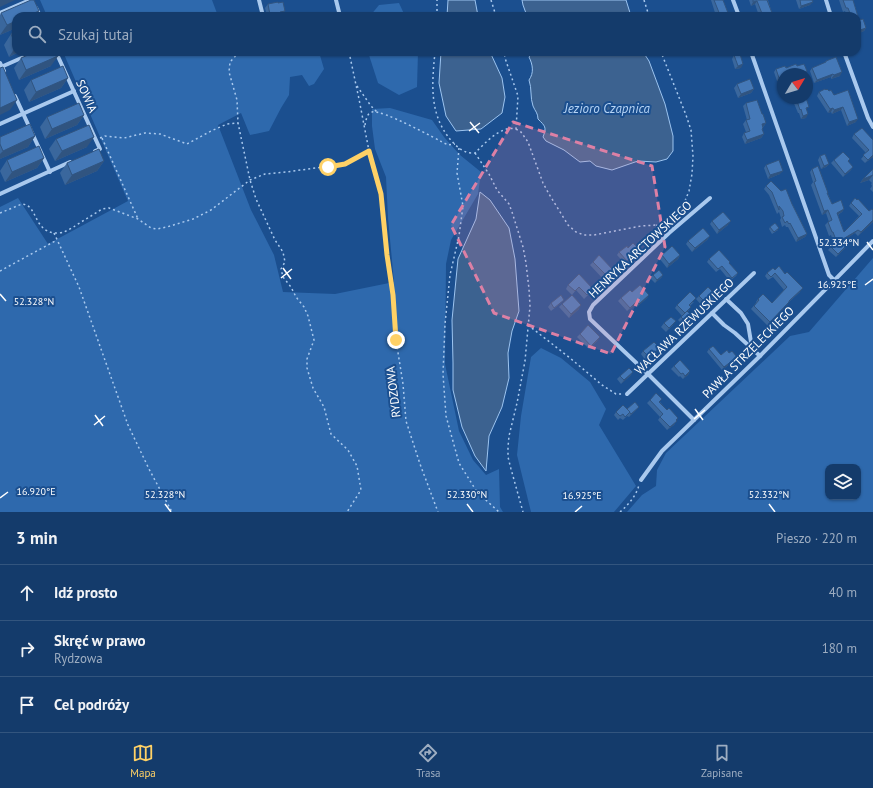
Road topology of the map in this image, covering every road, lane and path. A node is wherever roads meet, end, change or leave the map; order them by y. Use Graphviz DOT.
graph roads {
  1 [pos="32,0"];
  2 [pos="259,0"];
  3 [pos="336,0"];
  4 [pos="437,0"];
  5 [pos="491,0"];
  6 [pos="644,0"];
  7 [pos="733,0"];
  8 [pos="826,0"];
  9 [pos="38,12"];
  10 [pos="262,12"];
  11 [pos="339,12"];
  12 [pos="437,12"];
  13 [pos="495,12"];
  14 [pos="648,12"];
  15 [pos="738,12"];
  16 [pos="830,12"];
  17 [pos="0,13"];
  18 [pos="25,56"];
  19 [pos="58,56"];
  20 [pos="235,56"];
  21 [pos="350,56"];
  22 [pos="435,56"];
  23 [pos="505,56"];
  24 [pos="663,56"];
  25 [pos="752,56"];
  26 [pos="845,56"];
  27 [pos="1,66"];
  28 [pos="5,74"];
  29 [pos="356,85"];
  30 [pos="74,91"];
  31 [pos="14,94"];
  32 [pos="377,112"];
  33 [pos="23,114"];
  34 [pos="238,123"];
  35 [pos="0,124"];
  36 [pos="364,125"];
  37 [pos="873,127"];
  38 [pos="516,129"];
  39 [pos="101,137"];
  40 [pos="96,140"];
  41 [pos="455,144"];
  42 [pos="459,148"];
  43 [pos="369,151"];
  44 [pos="92,152"];
  45 [pos="475,153"];
  46 [pos="78,159"];
  47 [pos="50,172"];
  48 [pos="250,180"];
  49 [pos="0,194"];
  50 [pos="710,198"];
  51 [pos="0,213"];
  52 [pos="138,219"];
  53 [pos="658,225"];
  54 [pos="54,233"];
  55 [pos="57,240"];
  56 [pos="873,241"];
  57 [pos="651,249"];
  58 [pos="0,271"];
  59 [pos="754,273"];
  60 [pos="834,280"];
  61 [pos="726,299"];
  62 [pos="712,313"];
  63 [pos="528,325"];
  64 [pos="752,348"];
  65 [pos="760,356"];
  66 [pos="648,374"];
  67 [pos="627,394"];
  68 [pos="694,420"];
  69 [pos="641,480"];
  70 [pos="172,512"];
  71 [pos="347,512"];
  72 [pos="438,512"];
  73 [pos="499,512"];
  74 [pos="522,512"];
  75 [pos="620,512"];
  1 -- 9 [label="street"];
  1 -- 17 [label="street"];
  2 -- 10 [label="street"];
  3 -- 11 [label="street"];
  4 -- 12 [label="path"];
  5 -- 13 [label="path"];
  6 -- 14 [label="path"];
  7 -- 15 [label="street"];
  8 -- 16 [label="street"];
  18 -- 27 [label="street"];
  19 -- 30 [label="street, SOWIA"];
  20 -- 34 [label="path"];
  21 -- 29 [label="path, RYDZOWA"];
  22 -- 41 [label="path"];
  23 -- 38 [label="path"];
  24 -- 53 [label="path"];
  25 -- 60 [label="street"];
  26 -- 37 [label="street"];
  27 -- 28 [label="street"];
  29 -- 32 [label="path"];
  29 -- 36 [label="path, RYDZOWA"];
  30 -- 33 [label="street"];
  30 -- 40 [label="street, SOWIA"];
  31 -- 33 [label="street"];
  32 -- 36 [label="path"];
  32 -- 41 [label="path"];
  33 -- 35 [label="street"];
  33 -- 47 [label="street"];
  34 -- 39 [label="path"];
  34 -- 48 [label="path"];
  36 -- 43 [label="path, RYDZOWA"];
  38 -- 45 [label="path"];
  38 -- 53 [label="path"];
  39 -- 40 [label="path"];
  39 -- 52 [label="path"];
  40 -- 44 [label="street, SOWIA"];
  41 -- 42 [label="path"];
  42 -- 45 [label="path"];
  42 -- 73 [label="path"];
  43 -- 48 [label="path"];
  43 -- 72 [label="path, RYDZOWA"];
  45 -- 63 [label="path"];
  46 -- 47 [label="street"];
  47 -- 49 [label="street"];
  48 -- 52 [label="path"];
  48 -- 71 [label="path"];
  50 -- 57 [label="street, HENRYKA ARCTOWSKIEGO"];
  51 -- 54 [label="path"];
  52 -- 54 [label="path"];
  53 -- 57 [label="path"];
  54 -- 55 [label="path"];
  55 -- 58 [label="path"];
  55 -- 70 [label="path"];
  56 -- 60 [label="street, PAWŁA STRZELECKIEGO"];
  57 -- 66 [label="street, HENRYKA ARCTOWSKIEGO"];
  59 -- 61 [label="street, WACŁAWA RZEWUSKIEGO"];
  60 -- 65 [label="street, PAWŁA STRZELECKIEGO"];
  61 -- 62 [label="street, WACŁAWA RZEWUSKIEGO"];
  61 -- 64 [label="street"];
  62 -- 64 [label="street"];
  62 -- 66 [label="street, WACŁAWA RZEWUSKIEGO"];
  63 -- 67 [label="path"];
  63 -- 74 [label="path"];
  64 -- 65 [label="street"];
  65 -- 68 [label="street, PAWŁA STRZELECKIEGO"];
  66 -- 67 [label="street, WACŁAWA RZEWUSKIEGO"];
  66 -- 68 [label="street"];
  68 -- 69 [label="street, PAWŁA STRZELECKIEGO"];
  69 -- 75 [label="path"];
}
